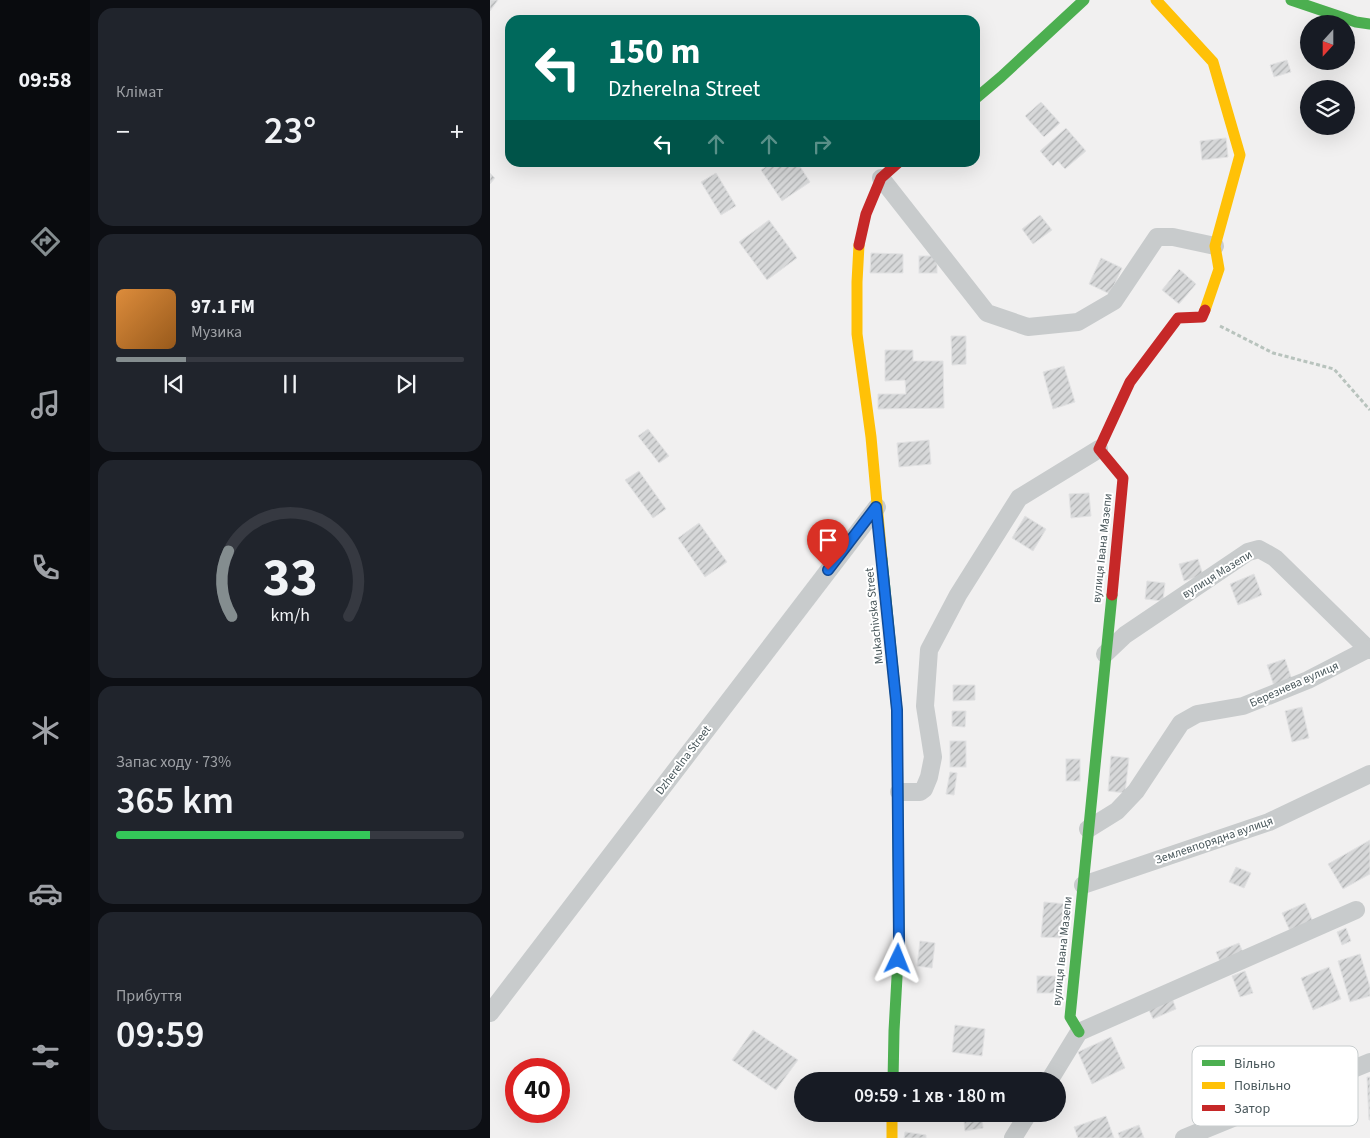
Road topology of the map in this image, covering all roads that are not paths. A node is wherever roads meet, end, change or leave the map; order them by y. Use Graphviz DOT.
graph roads {
  1 [pos="1084,0"];
  2 [pos="1156,0"];
  3 [pos="1291,0"];
  4 [pos="1370,24"];
  5 [pos="980,95"];
  6 [pos="894,167"];
  7 [pos="881,178"];
  8 [pos="1215,246"];
  9 [pos="1099,449"];
  10 [pos="876,507"];
  11 [pos="1369,650"];
  12 [pos="1105,654"];
  13 [pos="1370,774"];
  14 [pos="899,792"];
  15 [pos="1088,829"];
  16 [pos="1082,885"];
  17 [pos="1356,910"];
  18 [pos="490,1013"];
  19 [pos="1079,1032"];
  20 [pos="1370,1062"];
  21 [pos="1358,1067"];
  22 [pos="893,1072"];
  23 [pos="1055,1072"];
  24 [pos="892,1122"];
  25 [pos="1023,1122"];
  26 [pos="1213,1126"];
  27 [pos="892,1138"];
  28 [pos="1013,1138"];
  29 [pos="1184,1138"];
  1 -- 5 [label="street"];
  2 -- 8 [label="street"];
  3 -- 4 [label="street"];
  6 -- 7 [label="street, Mukachivska Street"];
  7 -- 8 [label="street"];
  7 -- 10 [label="street, Mukachivska Street"];
  8 -- 9 [label="street"];
  9 -- 12 [label="street, вулиця Івана Мазепи"];
  9 -- 14 [label="street"];
  10 -- 14 [label="street, Mukachivska Street"];
  10 -- 18 [label="street, Dzherelna Street"];
  11 -- 12 [label="street, вулиця Мазепи"];
  11 -- 15 [label="street, Березнева вулиця"];
  12 -- 15 [label="street, вулиця Івана Мазепи"];
  13 -- 16 [label="street, Землевпорядна вулиця"];
  14 -- 22 [label="street, Mukachivska Street"];
  15 -- 16 [label="street, вулиця Івана Мазепи"];
  16 -- 19 [label="street, вулиця Івана Мазепи"];
  17 -- 19 [label="street"];
  19 -- 23 [label="street"];
  20 -- 21 [label="street"];
  24 -- 27 [label="street"];
  25 -- 28 [label="street"];
  26 -- 29 [label="street"];
}
